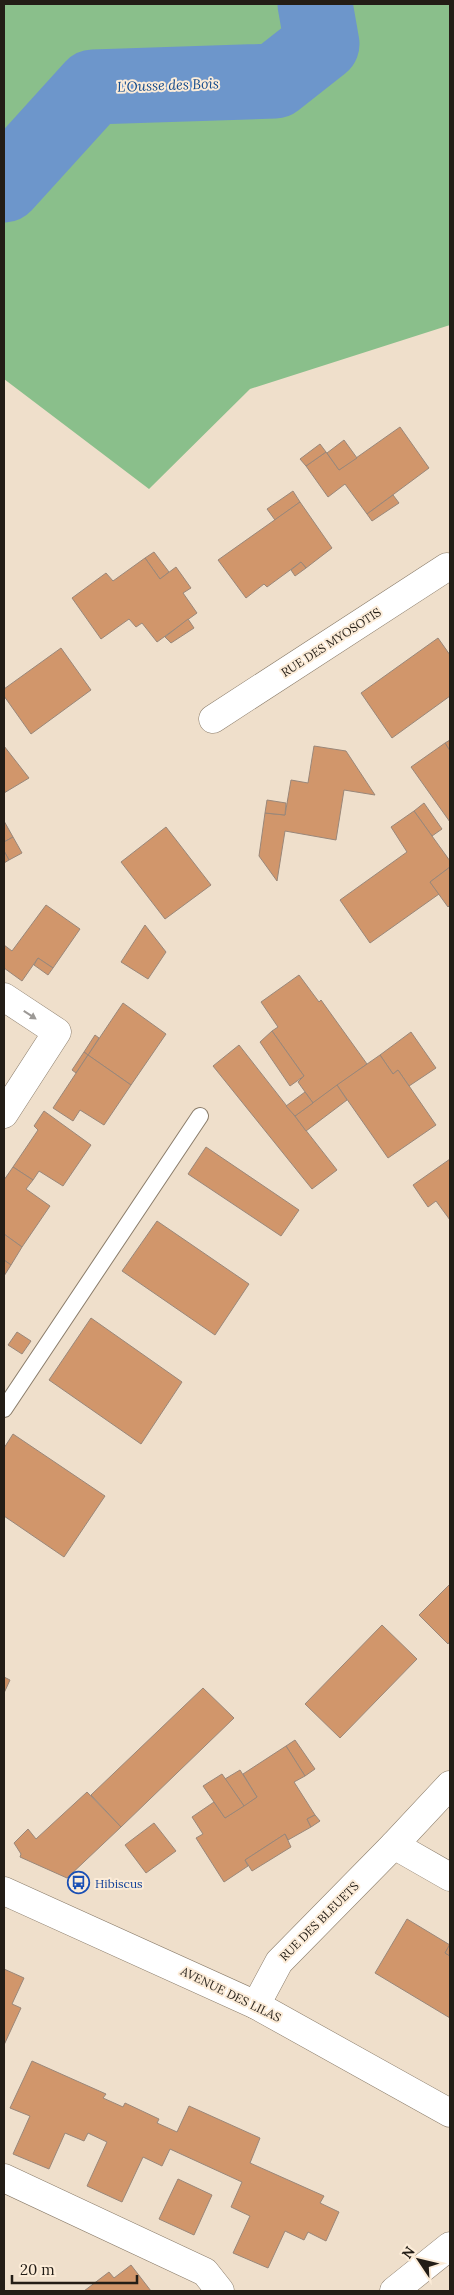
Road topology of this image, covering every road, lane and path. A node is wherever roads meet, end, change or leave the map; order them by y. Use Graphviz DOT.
graph roads {
  1 [pos="450,568"];
  2 [pos="213,719"];
  3 [pos="4,997"];
  4 [pos="4,1114"];
  5 [pos="200,1116"];
  6 [pos="4,1409"];
  7 [pos="450,1786"];
  8 [pos="394,1844"];
  9 [pos="450,1877"];
  10 [pos="4,1891"];
  11 [pos="256,2005"];
  12 [pos="450,2113"];
  13 [pos="4,2178"];
  14 [pos="450,2246"];
  15 [pos="220,2291"];
  16 [pos="394,2291"];
  1 -- 2 [label="street, RUE DES MYOSOTIS"];
  3 -- 4 [label="street, one-way"];
  5 -- 6 [label="lane"];
  7 -- 8 [label="street, RUE DES BLEUETS"];
  8 -- 9 [label="street"];
  8 -- 11 [label="street, RUE DES BLEUETS"];
  10 -- 11 [label="street, AVENUE DES LILAS"];
  11 -- 12 [label="street, AVENUE DES LILAS"];
  13 -- 15 [label="street"];
  14 -- 16 [label="street"];
}
